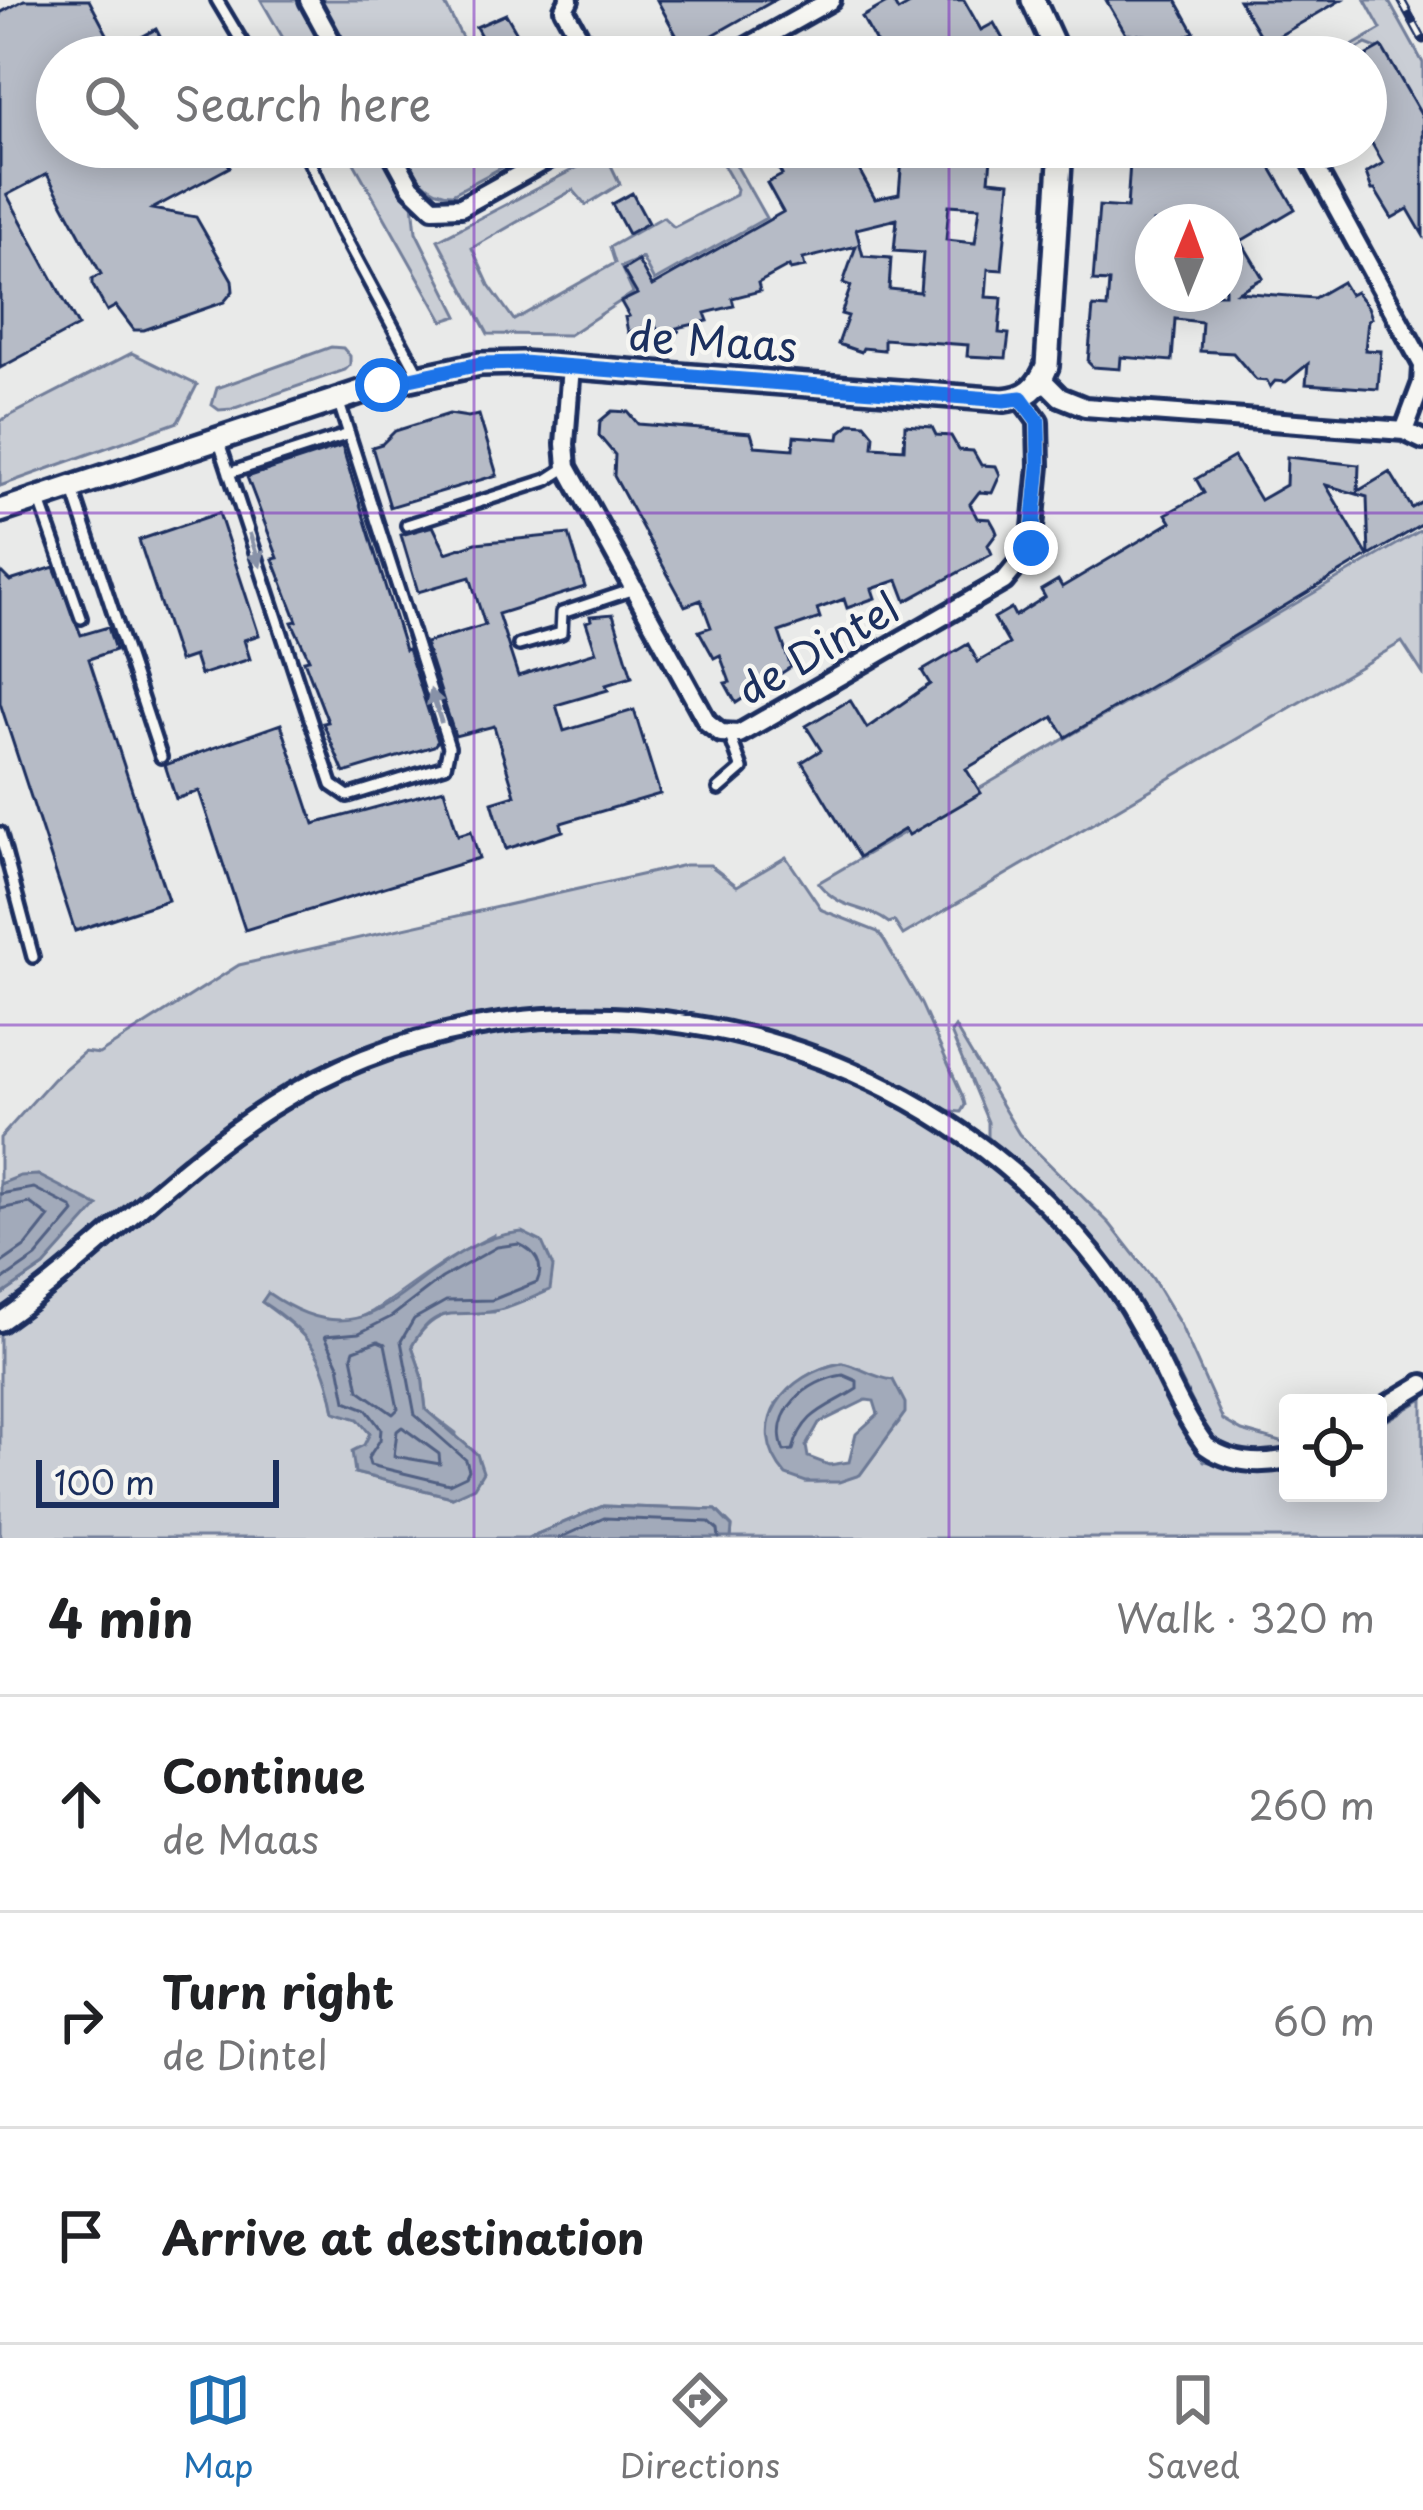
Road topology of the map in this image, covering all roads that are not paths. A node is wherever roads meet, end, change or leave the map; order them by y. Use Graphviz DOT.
graph roads {
  1 [pos="218,0"];
  2 [pos="309,0"];
  3 [pos="569,0"];
  4 [pos="831,0"];
  5 [pos="1033,0"];
  6 [pos="239,36"];
  7 [pos="329,36"];
  8 [pos="579,36"];
  9 [pos="767,36"];
  10 [pos="1049,36"];
  11 [pos="313,168"];
  12 [pos="400,168"];
  13 [pos="531,168"];
  14 [pos="1060,168"];
  15 [pos="1315,168"];
  16 [pos="1423,366"];
  17 [pos="571,367"];
  18 [pos="419,375"];
  19 [pos="1042,379"];
  20 [pos="1021,398"];
  21 [pos="338,400"];
  22 [pos="1404,431"];
  23 [pos="349,434"];
  24 [pos="218,439"];
  25 [pos="1423,440"];
  26 [pos="567,466"];
  27 [pos="229,472"];
  28 [pos="71,488"];
  29 [pos="39,498"];
  30 [pos="0,511"];
  31 [pos="407,525"];
  32 [pos="634,589"];
  33 [pos="81,618"];
  34 [pos="519,645"];
  35 [pos="728,733"];
  36 [pos="161,757"];
  37 [pos="719,789"];
  38 [pos="0,833"];
  39 [pos="33,957"];
  40 [pos="0,1322"];
  41 [pos="1423,1384"];
  42 [pos="1387,1406"];
  43 [pos="1279,1461"];
  1 -- 6 [label="lane"];
  2 -- 7 [label="street"];
  3 -- 8 [label="street"];
  4 -- 9 [label="street"];
  5 -- 10 [label="street"];
  11 -- 18 [label="lane"];
  12 -- 13 [label="street"];
  14 -- 19 [label="street"];
  15 -- 16 [label="street"];
  16 -- 22 [label="street"];
  17 -- 18 [label="street, de Maas"];
  17 -- 20 [label="street, de Maas"];
  17 -- 26 [label="street, de Dintel"];
  18 -- 21 [label="street, de Maas"];
  19 -- 20 [label="street"];
  19 -- 22 [label="street"];
  20 -- 35 [label="street, de Dintel"];
  21 -- 23 [label="lane"];
  21 -- 24 [label="street, de Maas"];
  22 -- 25 [label="street"];
  23 -- 27 [label="lane"];
  27 -- 23 [label="lane, one-way"];
  24 -- 27 [label="lane"];
  24 -- 28 [label="street, de Maas"];
  26 -- 31 [label="lane"];
  26 -- 32 [label="street, de Dintel"];
  28 -- 29 [label="street, de Maas"];
  28 -- 36 [label="lane"];
  29 -- 30 [label="street, de Maas"];
  29 -- 33 [label="lane"];
  32 -- 34 [label="lane"];
  32 -- 35 [label="street, de Dintel"];
  35 -- 37 [label="lane"];
  38 -- 39 [label="lane"];
  40 -- 43 [label="street"];
  41 -- 42 [label="street"];
}
